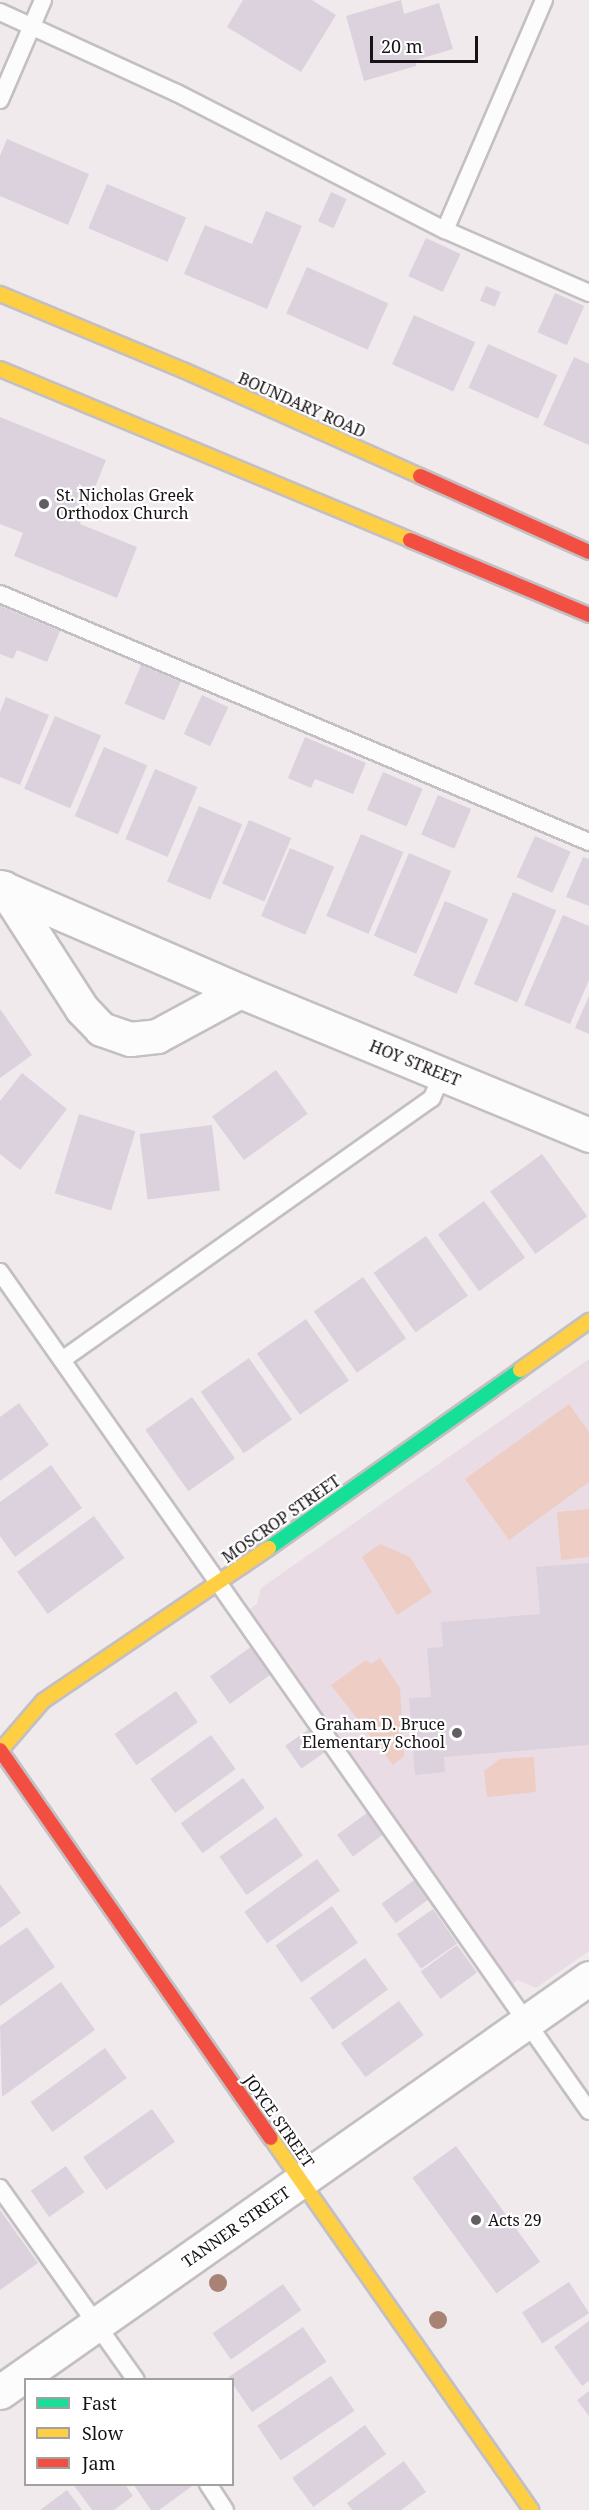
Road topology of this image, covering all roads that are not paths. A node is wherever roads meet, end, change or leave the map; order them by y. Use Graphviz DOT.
graph roads {
  1 [pos="43,0"];
  2 [pos="544,0"];
  3 [pos="0,12"];
  4 [pos="32,26"];
  5 [pos="0,100"];
  6 [pos="445,230"];
  7 [pos="589,293"];
  8 [pos="0,294"];
  9 [pos="0,369"];
  10 [pos="589,552"];
  11 [pos="0,594"];
  12 [pos="589,615"];
  13 [pos="589,842"];
  14 [pos="2,887"];
  15 [pos="240,991"];
  16 [pos="442,1074"];
  17 [pos="589,1135"];
  18 [pos="0,1272"];
  19 [pos="589,1321"];
  20 [pos="62,1360"];
  21 [pos="220,1583"];
  22 [pos="0,1750"];
  23 [pos="589,1978"];
  24 [pos="527,2021"];
  25 [pos="589,2111"];
  26 [pos="301,2182"];
  27 [pos="0,2188"];
  28 [pos="97,2323"];
  29 [pos="135,2378"];
  30 [pos="0,2392"];
  31 [pos="209,2486"];
  32 [pos="225,2510"];
  33 [pos="531,2510"];
  1 -- 4 [label="lane"];
  2 -- 6 [label="lane"];
  3 -- 4 [label="lane"];
  4 -- 5 [label="lane"];
  4 -- 6 [label="lane"];
  6 -- 7 [label="lane"];
  8 -- 10 [label="main road, BOUNDARY ROAD"];
  9 -- 12 [label="main road"];
  11 -- 13 [label="lane"];
  14 -- 15 [label="street, HOY STREET"];
  14 -- 15 [label="street, HOY STREET"];
  15 -- 16 [label="street, HOY STREET"];
  16 -- 17 [label="street, HOY STREET"];
  16 -- 20 [label="lane"];
  18 -- 20 [label="lane"];
  19 -- 21 [label="main road, MOSCROP STREET"];
  20 -- 21 [label="lane"];
  21 -- 22 [label="main road, MOSCROP STREET"];
  21 -- 24 [label="lane"];
  22 -- 26 [label="main road, JOYCE STREET"];
  23 -- 24 [label="street, TANNER STREET"];
  24 -- 25 [label="lane"];
  24 -- 26 [label="street, TANNER STREET"];
  26 -- 28 [label="street, TANNER STREET"];
  26 -- 33 [label="main road, JOYCE STREET"];
  27 -- 28 [label="lane"];
  28 -- 29 [label="lane"];
  28 -- 30 [label="street, TANNER STREET"];
  31 -- 32 [label="lane"];
}
